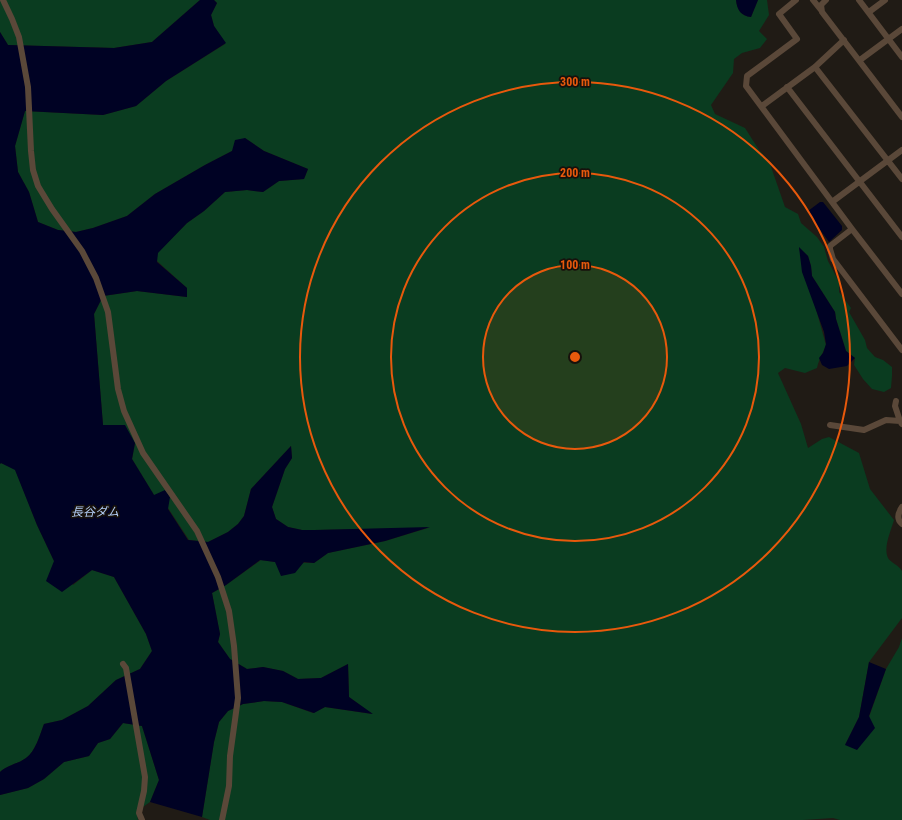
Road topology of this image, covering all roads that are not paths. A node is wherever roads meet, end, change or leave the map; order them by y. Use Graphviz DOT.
graph roads {
  1 [pos="3,0"];
  2 [pos="796,0"];
  3 [pos="813,0"];
  4 [pos="826,0"];
  5 [pos="859,0"];
  6 [pos="885,0"];
  7 [pos="822,12"];
  8 [pos="869,12"];
  9 [pos="902,29"];
  10 [pos="888,39"];
  11 [pos="844,40"];
  12 [pos="902,57"];
  13 [pos="860,60"];
  14 [pos="815,67"];
  15 [pos="787,87"];
  16 [pos="762,106"];
  17 [pos="902,117"];
  18 [pos="902,150"];
  19 [pos="888,161"];
  20 [pos="902,179"];
  21 [pos="860,182"];
  22 [pos="832,202"];
  23 [pos="852,229"];
  24 [pos="902,237"];
  25 [pos="902,293"];
  26 [pos="902,338"];
  27 [pos="896,343"];
  28 [pos="902,350"];
  29 [pos="896,401"];
  30 [pos="901,423"];
  31 [pos="830,425"];
  32 [pos="902,507"];
  33 [pos="902,524"];
  34 [pos="124,666"];
  35 [pos="142,820"];
  36 [pos="222,820"];
  1 -- 36 [label="street"];
  2 -- 16 [label="street"];
  3 -- 7 [label="street"];
  4 -- 7 [label="street"];
  5 -- 8 [label="street"];
  6 -- 8 [label="street"];
  7 -- 11 [label="street"];
  8 -- 10 [label="street"];
  9 -- 10 [label="street"];
  10 -- 12 [label="street"];
  10 -- 13 [label="street"];
  11 -- 13 [label="street"];
  11 -- 14 [label="street"];
  13 -- 17 [label="street"];
  14 -- 15 [label="street"];
  14 -- 19 [label="street"];
  15 -- 16 [label="street"];
  15 -- 21 [label="street"];
  16 -- 22 [label="street"];
  18 -- 19 [label="street"];
  19 -- 20 [label="street"];
  19 -- 21 [label="street"];
  21 -- 22 [label="street"];
  21 -- 24 [label="street"];
  22 -- 23 [label="street"];
  23 -- 25 [label="street"];
  23 -- 27 [label="street"];
  26 -- 27 [label="street"];
  27 -- 28 [label="street"];
  29 -- 30 [label="street"];
  30 -- 31 [label="street"];
  32 -- 33 [label="street"];
  34 -- 35 [label="street"];
}
